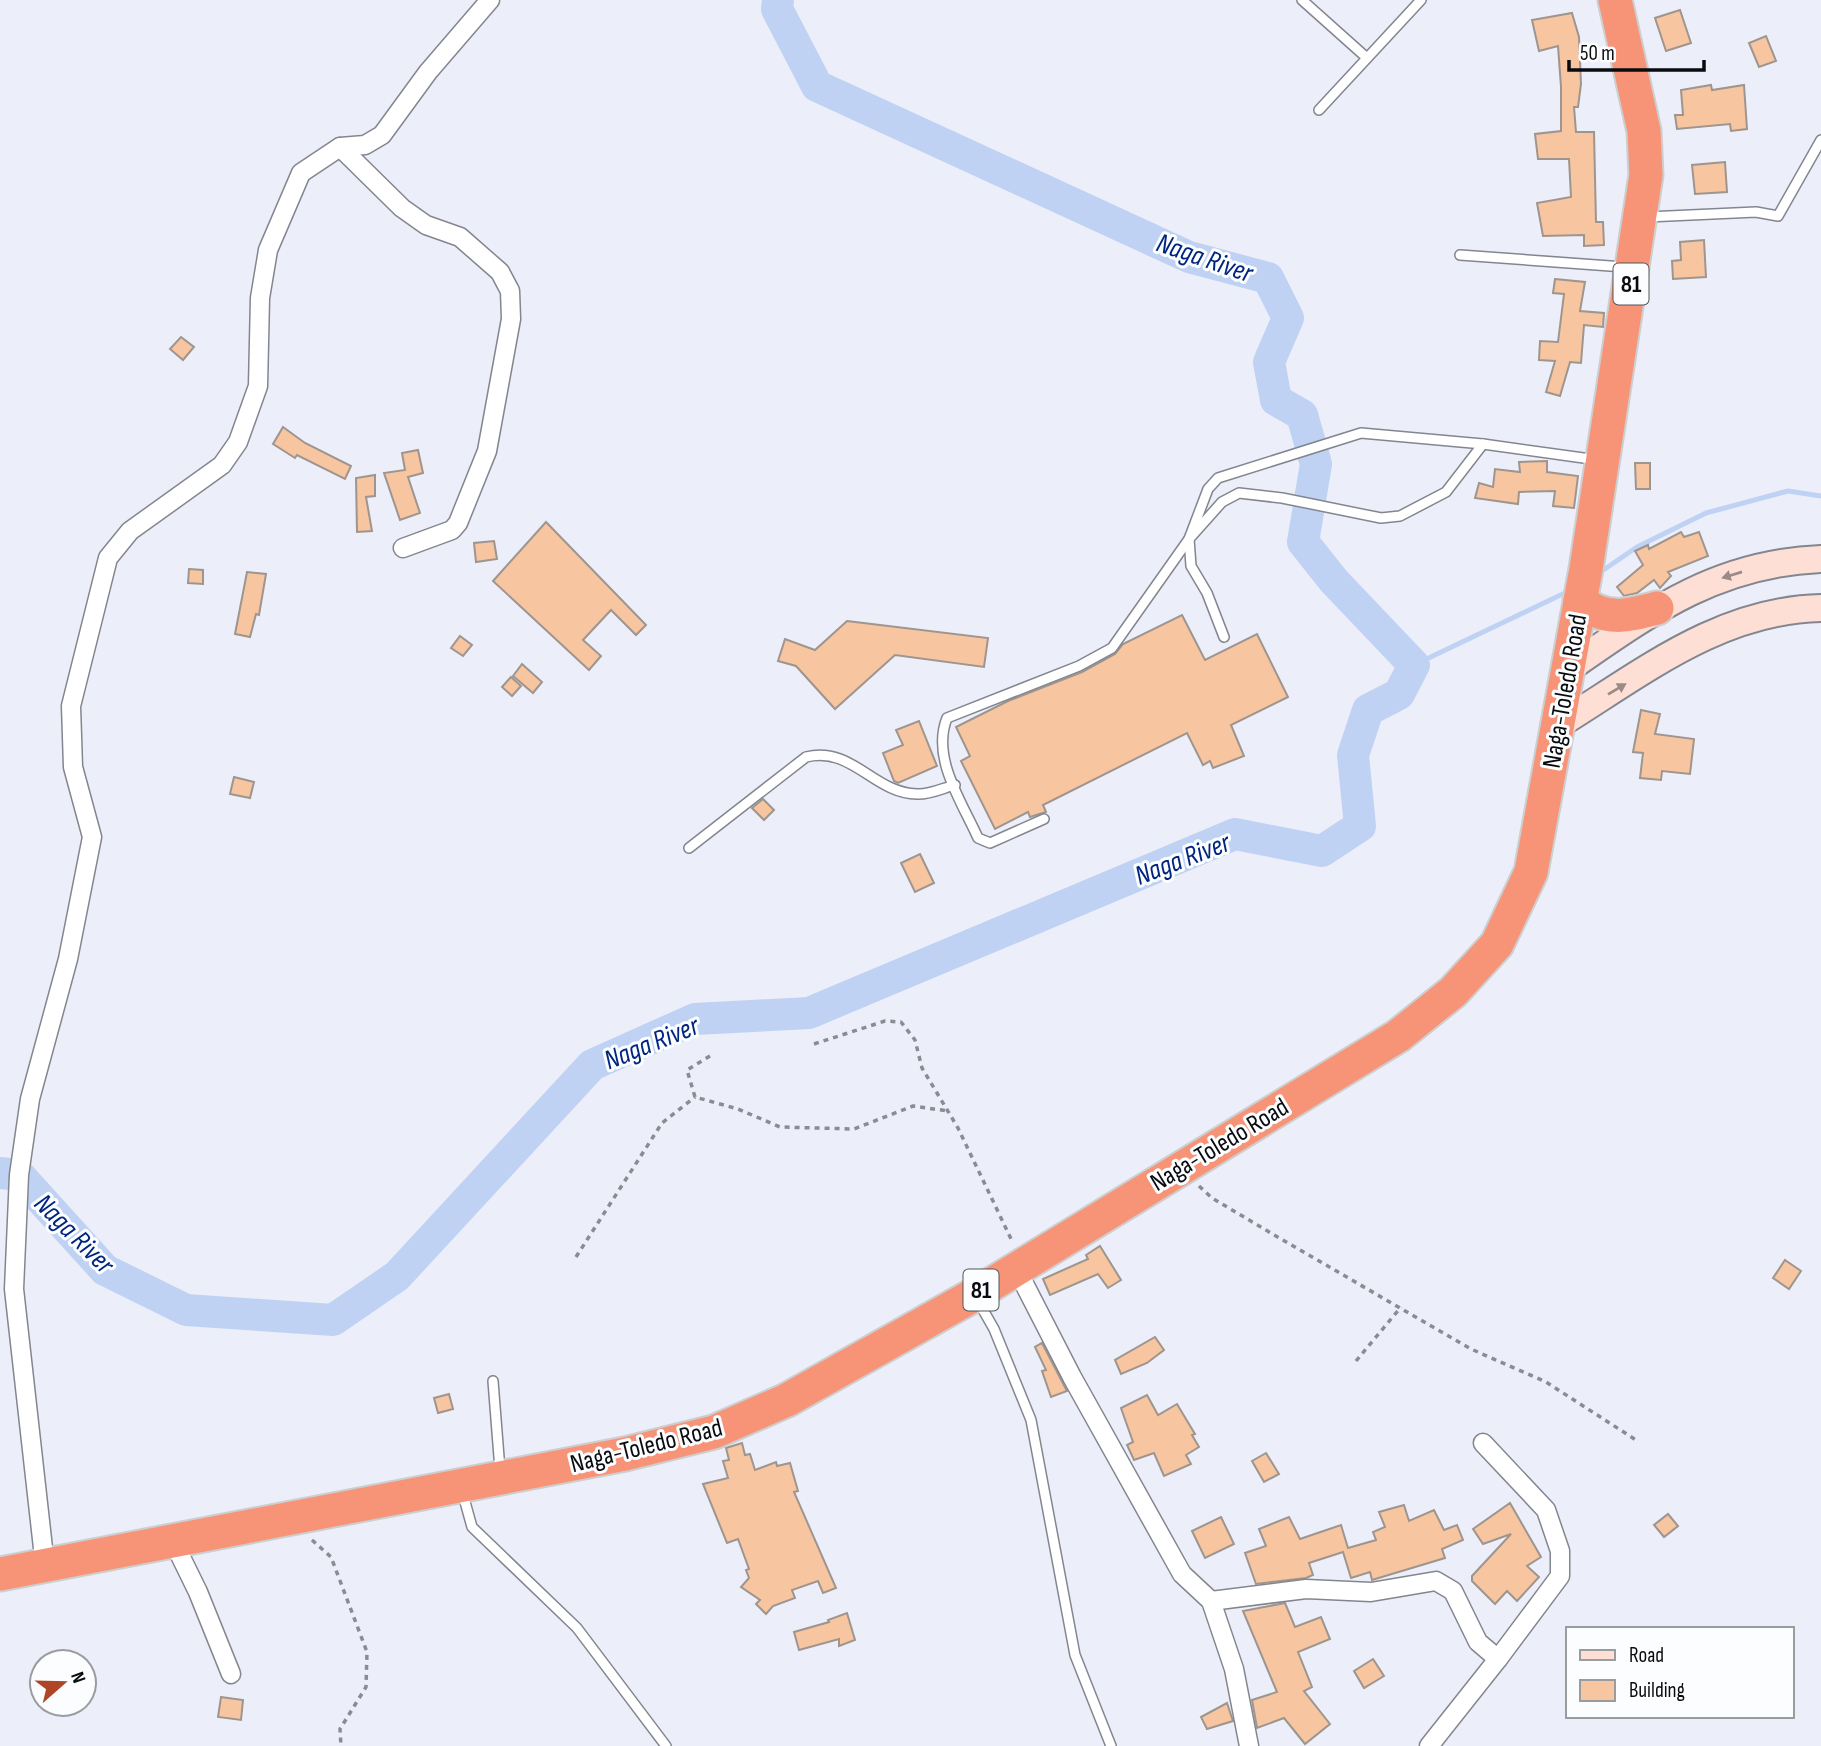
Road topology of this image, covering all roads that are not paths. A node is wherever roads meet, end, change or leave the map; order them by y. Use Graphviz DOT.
graph roads {
  1 [pos="490,0"];
  2 [pos="1302,0"];
  3 [pos="1420,0"];
  4 [pos="1615,0"];
  5 [pos="1367,58"];
  6 [pos="1319,110"];
  7 [pos="1821,140"];
  8 [pos="340,146"];
  9 [pos="1642,217"];
  10 [pos="1460,255"];
  11 [pos="1633,268"];
  12 [pos="1483,444"];
  13 [pos="1603,461"];
  14 [pos="1189,539"];
  15 [pos="403,548"];
  16 [pos="1821,559"];
  17 [pos="1582,588"];
  18 [pos="1657,608"];
  19 [pos="1821,608"];
  20 [pos="1224,637"];
  21 [pos="1568,669"];
  22 [pos="1558,725"];
  23 [pos="955,785"];
  24 [pos="1044,819"];
  25 [pos="689,848"];
  26 [pos="1020,1266"];
  27 [pos="974,1295"];
  28 [pos="493,1381"];
  29 [pos="1483,1443"];
  30 [pos="501,1479"];
  31 [pos="461,1486"];
  32 [pos="173,1541"];
  33 [pos="45,1566"];
  34 [pos="0,1574"];
  35 [pos="1211,1601"];
  36 [pos="1498,1659"];
  37 [pos="231,1674"];
  38 [pos="666,1746"];
  39 [pos="1111,1746"];
  40 [pos="1249,1746"];
  41 [pos="1429,1746"];
  1 -- 8 [label="street"];
  2 -- 5 [label="lane"];
  3 -- 5 [label="lane"];
  4 -- 9 [label="highway, Naga-Toledo Road / 81"];
  5 -- 6 [label="lane"];
  7 -- 9 [label="lane"];
  8 -- 15 [label="street"];
  8 -- 33 [label="street"];
  9 -- 11 [label="highway, Naga-Toledo Road / 81"];
  10 -- 11 [label="lane"];
  11 -- 13 [label="highway, Naga-Toledo Road / 81"];
  12 -- 13 [label="lane"];
  12 -- 14 [label="lane"];
  12 -- 14 [label="lane"];
  13 -- 17 [label="highway, Naga-Toledo Road / 81"];
  14 -- 20 [label="lane"];
  14 -- 23 [label="lane"];
  16 -- 18 [label="main road, one-way"];
  17 -- 18 [label="highway"];
  17 -- 21 [label="highway, Naga-Toledo Road / 81"];
  18 -- 21 [label="main road"];
  22 -- 19 [label="main road, one-way"];
  21 -- 22 [label="highway, Naga-Toledo Road / 81"];
  22 -- 26 [label="highway, Naga-Toledo Road / 81"];
  23 -- 24 [label="lane"];
  23 -- 25 [label="lane"];
  26 -- 27 [label="highway, Naga-Toledo Road / 81"];
  26 -- 35 [label="street"];
  27 -- 30 [label="highway, Naga-Toledo Road / 81"];
  27 -- 39 [label="lane"];
  28 -- 30 [label="lane"];
  29 -- 36 [label="street"];
  30 -- 31 [label="highway, Naga-Toledo Road / 81"];
  31 -- 32 [label="highway, Naga-Toledo Road / 81"];
  31 -- 38 [label="lane"];
  32 -- 33 [label="highway, Naga-Toledo Road / 81"];
  32 -- 37 [label="street"];
  33 -- 34 [label="highway, Naga-Toledo Road / 81"];
  35 -- 36 [label="street"];
  35 -- 40 [label="street"];
  36 -- 41 [label="street"];
}
